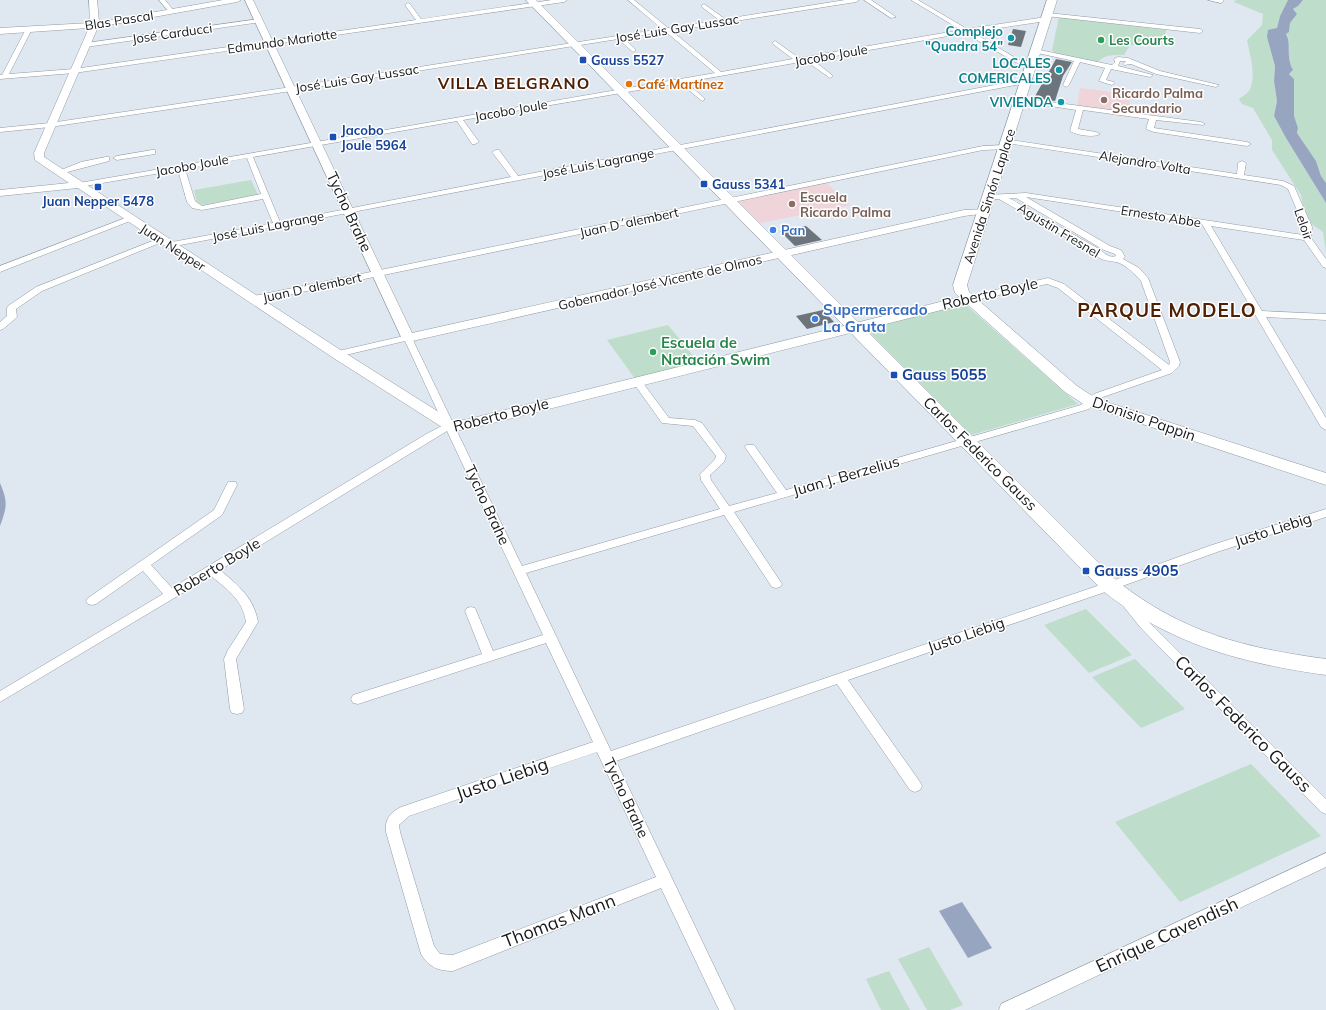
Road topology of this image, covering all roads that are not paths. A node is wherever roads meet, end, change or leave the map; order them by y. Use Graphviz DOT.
graph roads {
  1 [pos="93,0"];
  2 [pos="162,0"];
  3 [pos="237,0"];
  4 [pos="249,0"];
  5 [pos="564,0"];
  6 [pos="631,0"];
  7 [pos="856,0"];
  8 [pos="867,0"];
  9 [pos="914,0"];
  10 [pos="1052,0"];
  11 [pos="1210,0"];
  12 [pos="1221,1"];
  13 [pos="533,2"];
  14 [pos="408,5"];
  15 [pos="704,6"];
  16 [pos="172,12"];
  17 [pos="893,17"];
  18 [pos="1047,17"];
  19 [pos="724,20"];
  20 [pos="259,21"];
  21 [pos="420,21"];
  22 [pos="95,25"];
  23 [pos="29,29"];
  24 [pos="666,30"];
  25 [pos="0,31"];
  26 [pos="966,31"];
  27 [pos="1200,31"];
  28 [pos="619,37"];
  29 [pos="269,43"];
  30 [pos="775,43"];
  31 [pos="574,44"];
  32 [pos="86,45"];
  33 [pos="633,50"];
  34 [pos="1035,51"];
  35 [pos="808,59"];
  36 [pos="1078,60"];
  37 [pos="799,61"];
  38 [pos="1130,61"];
  39 [pos="1031,65"];
  40 [pos="1111,67"];
  41 [pos="1121,69"];
  42 [pos="74,71"];
  43 [pos="720,74"];
  44 [pos="1150,75"];
  45 [pos="2,76"];
  46 [pos="830,76"];
  47 [pos="682,81"];
  48 [pos="1026,81"];
  49 [pos="1112,83"];
  50 [pos="1066,85"];
  51 [pos="1216,85"];
  52 [pos="291,89"];
  53 [pos="621,91"];
  54 [pos="702,99"];
  55 [pos="1020,100"];
  56 [pos="1080,108"];
  57 [pos="1153,118"];
  58 [pos="459,119"];
  59 [pos="1201,124"];
  60 [pos="50,125"];
  61 [pos="0,130"];
  62 [pos="1096,134"];
  63 [pos="476,142"];
  64 [pos="316,143"];
  65 [pos="1006,144"];
  66 [pos="1247,144"];
  67 [pos="677,148"];
  68 [pos="152,152"];
  69 [pos="496,152"];
  70 [pos="249,155"];
  71 [pos="1242,163"];
  72 [pos="181,167"];
  73 [pos="60,172"];
  74 [pos="1240,176"];
  75 [pos="516,179"];
  76 [pos="1283,183"];
  77 [pos="79,185"];
  78 [pos="0,193"];
  79 [pos="994,194"];
  80 [pos="1016,195"];
  81 [pos="265,196"];
  82 [pos="729,201"];
  83 [pos="348,211"];
  84 [pos="984,211"];
  85 [pos="131,220"];
  86 [pos="1205,222"];
  87 [pos="277,224"];
  88 [pos="1306,238"];
  89 [pos="166,242"];
  90 [pos="782,255"];
  91 [pos="1117,259"];
  92 [pos="1326,265"];
  93 [pos="0,269"];
  94 [pos="378,274"];
  95 [pos="254,299"];
  96 [pos="968,299"];
  97 [pos="1260,314"];
  98 [pos="1326,317"];
  99 [pos="0,327"];
  100 [pos="854,328"];
  101 [pos="408,338"];
  102 [pos="337,354"];
  103 [pos="1153,356"];
  104 [pos="1172,356"];
  105 [pos="1169,370"];
  106 [pos="637,381"];
  107 [pos="1091,402"];
  108 [pos="1325,424"];
  109 [pos="450,426"];
  110 [pos="968,441"];
  111 [pos="750,447"];
  112 [pos="1326,479"];
  113 [pos="232,485"];
  114 [pos="784,495"];
  115 [pos="726,511"];
  116 [pos="1326,513"];
  117 [pos="144,564"];
  118 [pos="212,570"];
  119 [pos="518,571"];
  120 [pos="776,584"];
  121 [pos="1115,591"];
  122 [pos="171,595"];
  123 [pos="92,601"];
  124 [pos="471,611"];
  125 [pos="1161,630"];
  126 [pos="550,637"];
  127 [pos="489,657"];
  128 [pos="1326,667"];
  129 [pos="840,678"];
  130 [pos="0,697"];
  131 [pos="358,699"];
  132 [pos="237,709"];
  133 [pos="601,745"];
  134 [pos="607,758"];
  135 [pos="915,786"];
  136 [pos="1326,808"];
  137 [pos="1326,860"];
  138 [pos="665,880"];
  139 [pos="453,963"];
  140 [pos="727,1010"];
  141 [pos="1007,1010"];
  1 -- 22 [label="main road, Juan Nepper"];
  2 -- 16 [label="street"];
  3 -- 16 [label="main road, Blas Pascal"];
  4 -- 20 [label="main road, Tycho Brahe"];
  5 -- 13 [label="street, Edmundo Mariotte"];
  6 -- 24 [label="street"];
  7 -- 19 [label="street, José Luis Gay Lussac"];
  8 -- 17 [label="street"];
  9 -- 26 [label="street"];
  10 -- 18 [label="main road, Avenida Simón Laplace"];
  11 -- 12 [label="street"];
  13 -- 21 [label="street, Edmundo Mariotte"];
  13 -- 31 [label="main road, Carlos Federico Gauss"];
  14 -- 21 [label="street"];
  15 -- 19 [label="street"];
  16 -- 22 [label="main road, Blas Pascal"];
  18 -- 26 [label="street, Jacobo Joule"];
  18 -- 27 [label="street, Jacobo Joule"];
  18 -- 34 [label="main road, Avenida Simón Laplace"];
  19 -- 24 [label="street, José Luis Gay Lussac"];
  20 -- 29 [label="main road, Tycho Brahe"];
  20 -- 32 [label="street, José Carducci"];
  21 -- 29 [label="street, Edmundo Mariotte"];
  22 -- 23 [label="main road, Blas Pascal"];
  22 -- 32 [label="main road, Juan Nepper"];
  23 -- 25 [label="main road, Blas Pascal"];
  23 -- 45 [label="street"];
  24 -- 28 [label="street, José Luis Gay Lussac"];
  24 -- 43 [label="street"];
  26 -- 35 [label="street, Jacobo Joule"];
  26 -- 39 [label="street"];
  28 -- 31 [label="street, José Luis Gay Lussac"];
  28 -- 33 [label="street"];
  29 -- 42 [label="street, Edmundo Mariotte"];
  29 -- 52 [label="main road, Tycho Brahe"];
  30 -- 37 [label="street"];
  31 -- 52 [label="street, José Luis Gay Lussac"];
  31 -- 53 [label="main road, Carlos Federico Gauss"];
  32 -- 42 [label="main road, Juan Nepper"];
  34 -- 36 [label="street"];
  34 -- 39 [label="main road, Avenida Simón Laplace"];
  35 -- 37 [label="street, Jacobo Joule"];
  35 -- 46 [label="street"];
  36 -- 40 [label="street"];
  36 -- 50 [label="street"];
  37 -- 43 [label="street, Jacobo Joule"];
  38 -- 40 [label="street"];
  38 -- 41 [label="street"];
  38 -- 51 [label="street"];
  39 -- 48 [label="main road, Avenida Simón Laplace"];
  40 -- 41 [label="street"];
  40 -- 49 [label="street"];
  41 -- 44 [label="street"];
  42 -- 45 [label="street, Edmundo Mariotte"];
  42 -- 60 [label="main road, Juan Nepper"];
  43 -- 47 [label="street, Jacobo Joule"];
  47 -- 53 [label="street, Jacobo Joule"];
  47 -- 54 [label="street"];
  48 -- 55 [label="main road, Avenida Simón Laplace"];
  48 -- 67 [label="street, José Luis Lagrange"];
  52 -- 60 [label="street, José Luis Gay Lussac"];
  52 -- 64 [label="main road, Tycho Brahe"];
  53 -- 58 [label="street, Jacobo Joule"];
  53 -- 67 [label="main road, Carlos Federico Gauss"];
  55 -- 56 [label="street"];
  55 -- 65 [label="main road, Avenida Simón Laplace"];
  56 -- 57 [label="street"];
  56 -- 62 [label="street"];
  57 -- 59 [label="street"];
  57 -- 66 [label="street"];
  58 -- 63 [label="street"];
  58 -- 64 [label="street, Jacobo Joule"];
  60 -- 61 [label="street, José Luis Gay Lussac"];
  60 -- 73 [label="main road, Juan Nepper"];
  64 -- 70 [label="street, Jacobo Joule"];
  64 -- 83 [label="main road, Tycho Brahe"];
  65 -- 74 [label="street, Alejandro Volta"];
  65 -- 79 [label="main road, Avenida Simón Laplace"];
  65 -- 82 [label="street, Juan D´alembert"];
  67 -- 75 [label="street, José Luis Lagrange"];
  67 -- 82 [label="main road, Carlos Federico Gauss"];
  68 -- 73 [label="street"];
  69 -- 75 [label="street"];
  70 -- 72 [label="street, Jacobo Joule"];
  70 -- 81 [label="street"];
  71 -- 74 [label="street"];
  72 -- 77 [label="street, Jacobo Joule"];
  72 -- 81 [label="street"];
  73 -- 77 [label="main road, Juan Nepper"];
  74 -- 76 [label="street, Alejandro Volta"];
  75 -- 83 [label="street, José Luis Lagrange"];
  76 -- 88 [label="street, Leloir"];
  77 -- 78 [label="main road, Jacobo Joule"];
  77 -- 85 [label="main road, Juan Nepper"];
  79 -- 80 [label="street, Ernesto Abbe"];
  79 -- 80 [label="street, Ernesto Abbe"];
  79 -- 84 [label="main road, Avenida Simón Laplace"];
  79 -- 91 [label="street, Agustin Fresnel"];
  80 -- 86 [label="street, Ernesto Abbe"];
  80 -- 91 [label="street, Agustin Fresnel"];
  81 -- 87 [label="street"];
  82 -- 90 [label="main road, Carlos Federico Gauss"];
  82 -- 94 [label="street, Juan D´alembert"];
  83 -- 87 [label="street, José Luis Lagrange"];
  83 -- 94 [label="main road, Tycho Brahe"];
  84 -- 90 [label="main road, Gobernador José Vicente de Olmos"];
  84 -- 96 [label="main road, Avenida Simón Laplace"];
  85 -- 89 [label="main road, Juan Nepper"];
  85 -- 93 [label="street"];
  86 -- 88 [label="street, Ernesto Abbe"];
  86 -- 97 [label="street"];
  87 -- 89 [label="street, José Luis Lagrange"];
  88 -- 92 [label="street, Leloir"];
  89 -- 95 [label="main road, Juan Nepper"];
  89 -- 99 [label="street, José Luis Lagrange"];
  90 -- 100 [label="main road, Carlos Federico Gauss"];
  90 -- 101 [label="main road, Gobernador José Vicente de Olmos"];
  91 -- 104 [label="street, Agustin Fresnel"];
  94 -- 95 [label="street, Juan D´alembert"];
  94 -- 101 [label="main road, Tycho Brahe"];
  95 -- 102 [label="main road, Juan Nepper"];
  96 -- 100 [label="main road, Roberto Boyle"];
  96 -- 103 [label="street, Roberto Boyle"];
  96 -- 107 [label="main road, Dionisio Pappin"];
  97 -- 98 [label="street"];
  97 -- 108 [label="street"];
  100 -- 106 [label="main road, Roberto Boyle"];
  100 -- 110 [label="main road, Carlos Federico Gauss"];
  101 -- 102 [label="street, Gobernador José Vicente de Olmos"];
  101 -- 109 [label="street, Tycho Brahe"];
  102 -- 109 [label="main road, Juan Nepper"];
  103 -- 104 [label="street"];
  103 -- 105 [label="street"];
  104 -- 105 [label="street"];
  105 -- 107 [label="street, Juan J. Berzelius"];
  106 -- 109 [label="main road, Roberto Boyle"];
  106 -- 115 [label="street"];
  107 -- 110 [label="street, Juan J. Berzelius"];
  107 -- 112 [label="main road, Dionisio Pappin"];
  109 -- 118 [label="street, Roberto Boyle"];
  109 -- 119 [label="street, Tycho Brahe"];
  110 -- 114 [label="street, Juan J. Berzelius"];
  110 -- 121 [label="main road, Carlos Federico Gauss"];
  111 -- 114 [label="street"];
  113 -- 117 [label="street"];
  114 -- 115 [label="street, Juan J. Berzelius"];
  115 -- 119 [label="street, Juan J. Berzelius"];
  115 -- 120 [label="street"];
  116 -- 121 [label="street, Justo Liebig"];
  117 -- 122 [label="street"];
  117 -- 123 [label="street"];
  118 -- 122 [label="street, Roberto Boyle"];
  118 -- 132 [label="street"];
  119 -- 126 [label="street, Tycho Brahe"];
  121 -- 125 [label="main road, Carlos Federico Gauss"];
  121 -- 129 [label="street, Justo Liebig"];
  122 -- 130 [label="street, Roberto Boyle"];
  124 -- 127 [label="street"];
  125 -- 128 [label="main road, Carlos Federico Gauss"];
  125 -- 136 [label="street, Carlos Federico Gauss"];
  126 -- 127 [label="street"];
  126 -- 133 [label="street, Tycho Brahe"];
  127 -- 131 [label="street"];
  129 -- 134 [label="street, Justo Liebig"];
  129 -- 135 [label="street"];
  133 -- 134 [label="street, Tycho Brahe"];
  133 -- 139 [label="street, Justo Liebig"];
  134 -- 138 [label="street, Tycho Brahe"];
  137 -- 141 [label="street, Enrique Cavendish"];
  138 -- 139 [label="street, Thomas Mann"];
  138 -- 140 [label="street, Tycho Brahe"];
}
